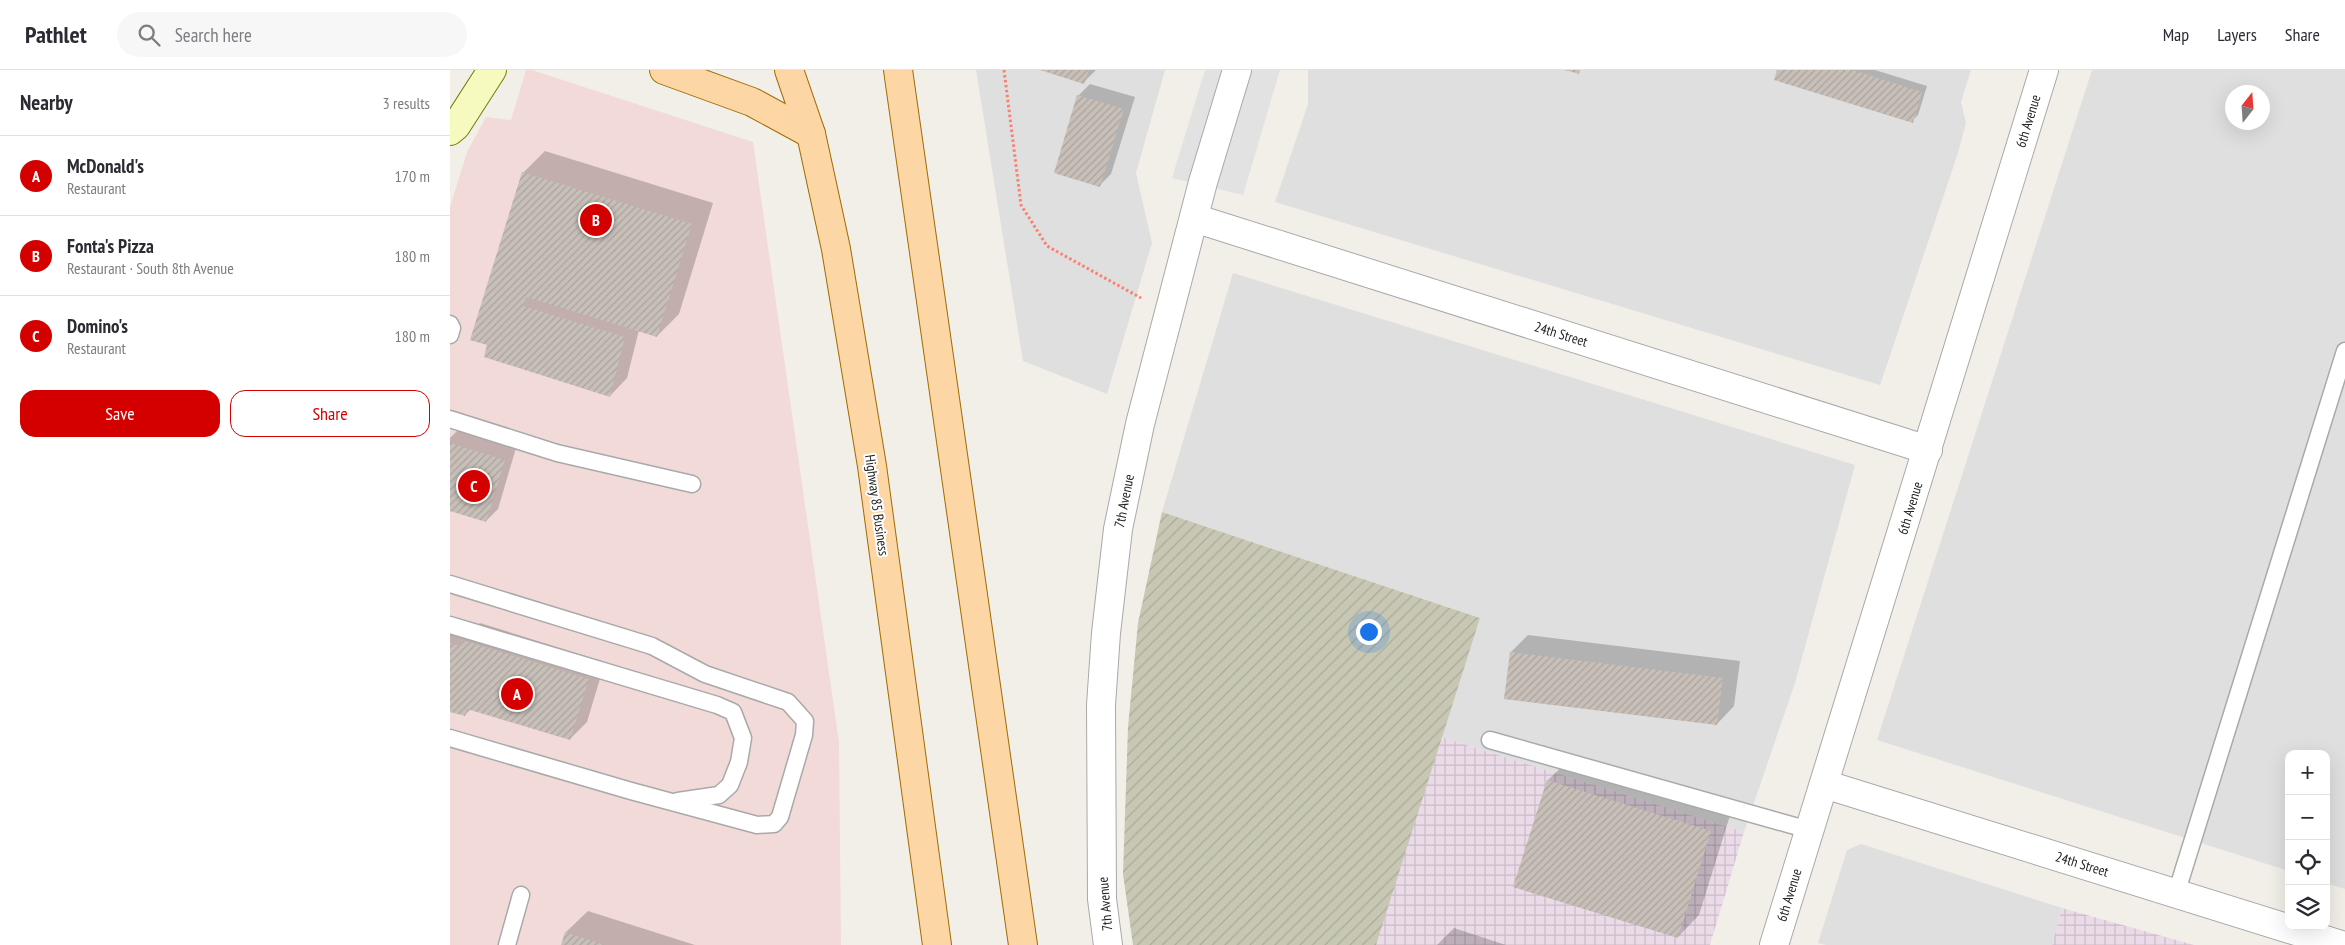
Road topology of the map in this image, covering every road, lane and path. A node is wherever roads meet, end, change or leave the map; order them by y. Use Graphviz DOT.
graph roads {
  1 [pos="492,70"];
  2 [pos="664,70"];
  3 [pos="789,70"];
  4 [pos="898,70"];
  5 [pos="1004,70"];
  6 [pos="1237,70"];
  7 [pos="2044,70"];
  8 [pos="450,131"];
  9 [pos="811,134"];
  10 [pos="1194,218"];
  11 [pos="1170,314"];
  12 [pos="450,324"];
  13 [pos="450,335"];
  14 [pos="2345,351"];
  15 [pos="450,419"];
  16 [pos="1928,450"];
  17 [pos="692,484"];
  18 [pos="450,584"];
  19 [pos="450,625"];
  20 [pos="450,738"];
  21 [pos="1490,740"];
  22 [pos="1824,784"];
  23 [pos="671,802"];
  24 [pos="1810,830"];
  25 [pos="2176,894"];
  26 [pos="522,895"];
  27 [pos="507,945"];
  28 [pos="937,945"];
  29 [pos="1023,945"];
  30 [pos="1108,945"];
  31 [pos="1774,945"];
  32 [pos="2341,945"];
  1 -- 8 [label="main road"];
  2 -- 9 [label="main road"];
  3 -- 9 [label="main road, Highway 85 Business"];
  4 -- 29 [label="main road"];
  5 -- 11 [label="path"];
  6 -- 10 [label="street, 7th Avenue"];
  7 -- 16 [label="street, 6th Avenue"];
  9 -- 28 [label="main road, Highway 85 Business"];
  10 -- 11 [label="street, 7th Avenue"];
  10 -- 16 [label="street, 24th Street"];
  11 -- 30 [label="street, 7th Avenue"];
  12 -- 13 [label="lane"];
  14 -- 25 [label="lane"];
  15 -- 17 [label="lane"];
  16 -- 22 [label="street, 6th Avenue"];
  18 -- 23 [label="lane"];
  19 -- 23 [label="lane"];
  20 -- 23 [label="lane"];
  21 -- 24 [label="lane"];
  22 -- 24 [label="street, 6th Avenue"];
  22 -- 25 [label="street, 24th Street"];
  24 -- 31 [label="street, 6th Avenue"];
  25 -- 32 [label="street, 24th Street"];
  26 -- 27 [label="lane"];
}
